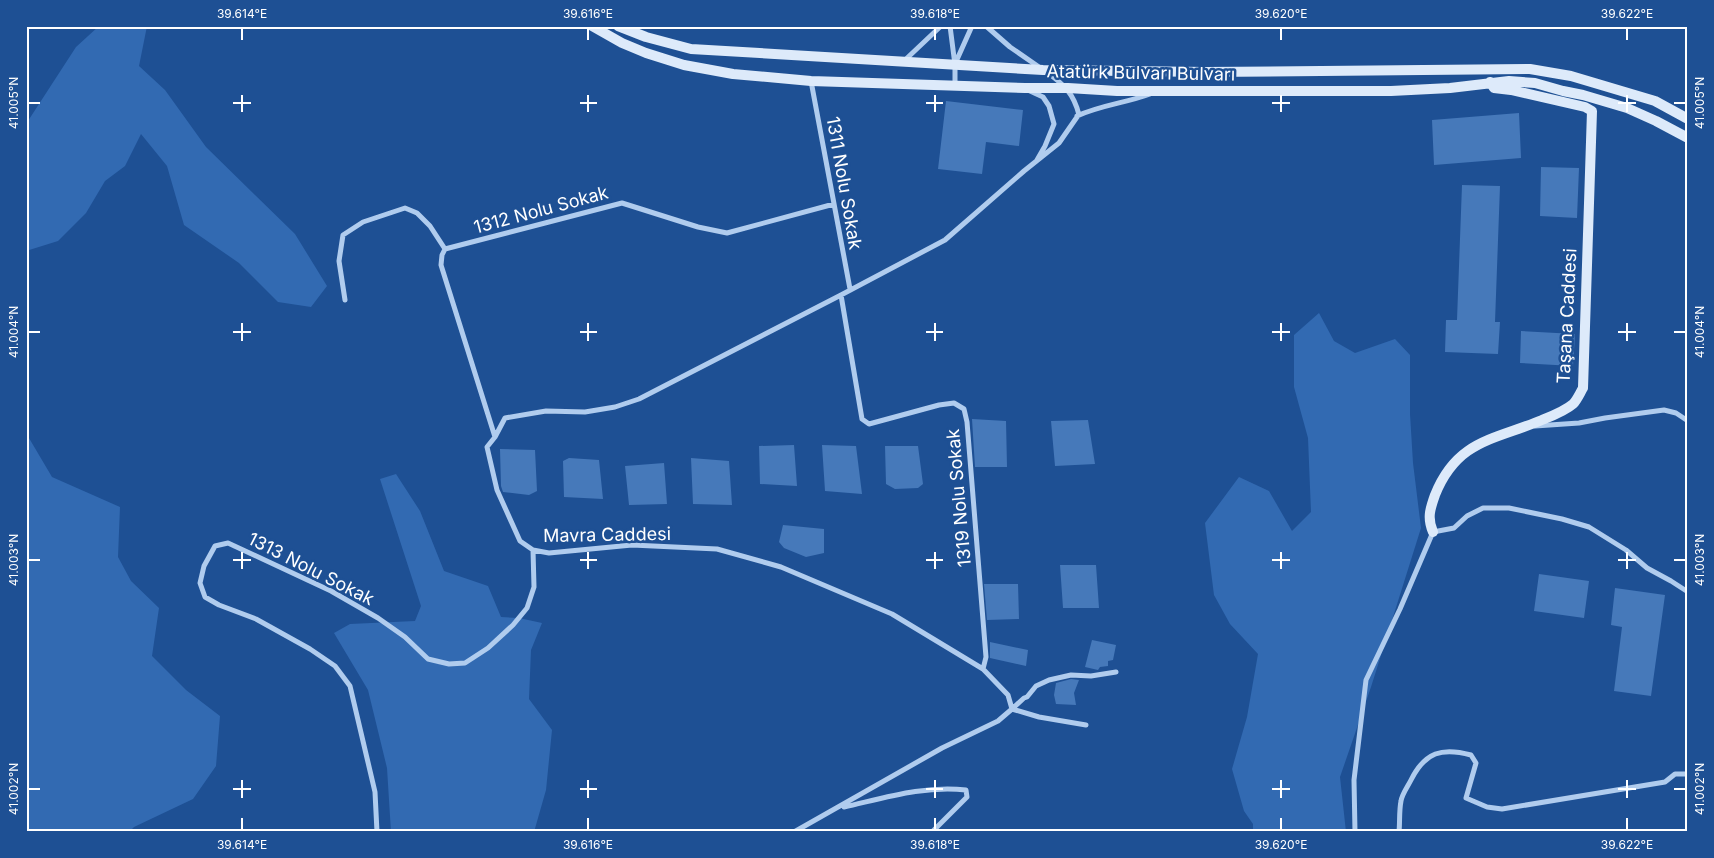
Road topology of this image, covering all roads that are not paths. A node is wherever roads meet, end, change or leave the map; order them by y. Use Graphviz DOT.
graph roads {
  1 [pos="592,26"];
  2 [pos="618,26"];
  3 [pos="941,26"];
  4 [pos="950,26"];
  5 [pos="972,26"];
  6 [pos="986,26"];
  7 [pos="903,62"];
  8 [pos="955,65"];
  9 [pos="1043,70"];
  10 [pos="811,81"];
  11 [pos="1490,82"];
  12 [pos="955,86"];
  13 [pos="1025,88"];
  14 [pos="1068,88"];
  15 [pos="1160,91"];
  16 [pos="1077,117"];
  17 [pos="1688,119"];
  18 [pos="1688,138"];
  19 [pos="1034,165"];
  20 [pos="834,204"];
  21 [pos="444,249"];
  22 [pos="850,289"];
  23 [pos="841,295"];
  24 [pos="345,300"];
  25 [pos="1688,421"];
  26 [pos="1525,427"];
  27 [pos="495,437"];
  28 [pos="1433,532"];
  29 [pos="533,550"];
  30 [pos="1688,592"];
  31 [pos="983,668"];
  32 [pos="1116,672"];
  33 [pos="1012,709"];
  34 [pos="1086,726"];
  35 [pos="1688,774"];
  36 [pos="838,808"];
  37 [pos="378,832"];
  38 [pos="794,832"];
  39 [pos="932,832"];
  40 [pos="1355,832"];
  41 [pos="1399,832"];
  1 -- 10 [label="street, Atatürk Bulvarı Bulvarı"];
  2 -- 7 [label="street, Atatürk Bulvarı Bulvarı"];
  3 -- 7 [label="street"];
  4 -- 8 [label="street"];
  5 -- 8 [label="street"];
  6 -- 9 [label="street"];
  7 -- 8 [label="street, Atatürk Bulvarı Bulvarı"];
  8 -- 9 [label="street, Atatürk Bulvarı Bulvarı"];
  8 -- 12 [label="street"];
  9 -- 14 [label="street"];
  9 -- 17 [label="street, Atatürk Bulvarı Bulvarı"];
  10 -- 12 [label="street, Atatürk Bulvarı Bulvarı"];
  10 -- 20 [label="street, 1311 Nolu Sokak"];
  11 -- 15 [label="street, Atatürk Bulvarı Bulvarı"];
  11 -- 18 [label="street, Atatürk Bulvarı Bulvarı"];
  11 -- 26 [label="street, Taşana Caddesi"];
  12 -- 13 [label="street, Atatürk Bulvarı Bulvarı"];
  13 -- 14 [label="street, Atatürk Bulvarı Bulvarı"];
  13 -- 19 [label="street, Mavra Caddesi"];
  14 -- 15 [label="street, Atatürk Bulvarı Bulvarı"];
  14 -- 16 [label="street"];
  15 -- 16 [label="street"];
  16 -- 19 [label="street, Mavra Caddesi"];
  19 -- 22 [label="street, Mavra Caddesi"];
  20 -- 21 [label="street, 1312 Nolu Sokak"];
  20 -- 22 [label="street, 1311 Nolu Sokak"];
  21 -- 24 [label="street"];
  21 -- 27 [label="street"];
  22 -- 23 [label="street, Mavra Caddesi"];
  23 -- 27 [label="street, Mavra Caddesi"];
  23 -- 31 [label="street, 1319 Nolu Sokak"];
  25 -- 26 [label="street"];
  26 -- 28 [label="street, Taşana Caddesi"];
  27 -- 29 [label="street, Mavra Caddesi"];
  28 -- 30 [label="street"];
  28 -- 40 [label="street, Taşana Caddesi"];
  29 -- 31 [label="street, Mavra Caddesi"];
  29 -- 37 [label="street, 1313 Nolu Sokak"];
  31 -- 33 [label="street, Mavra Caddesi"];
  32 -- 33 [label="street"];
  33 -- 34 [label="street"];
  33 -- 36 [label="street"];
  35 -- 41 [label="street"];
  36 -- 38 [label="street"];
  36 -- 39 [label="street"];
}
